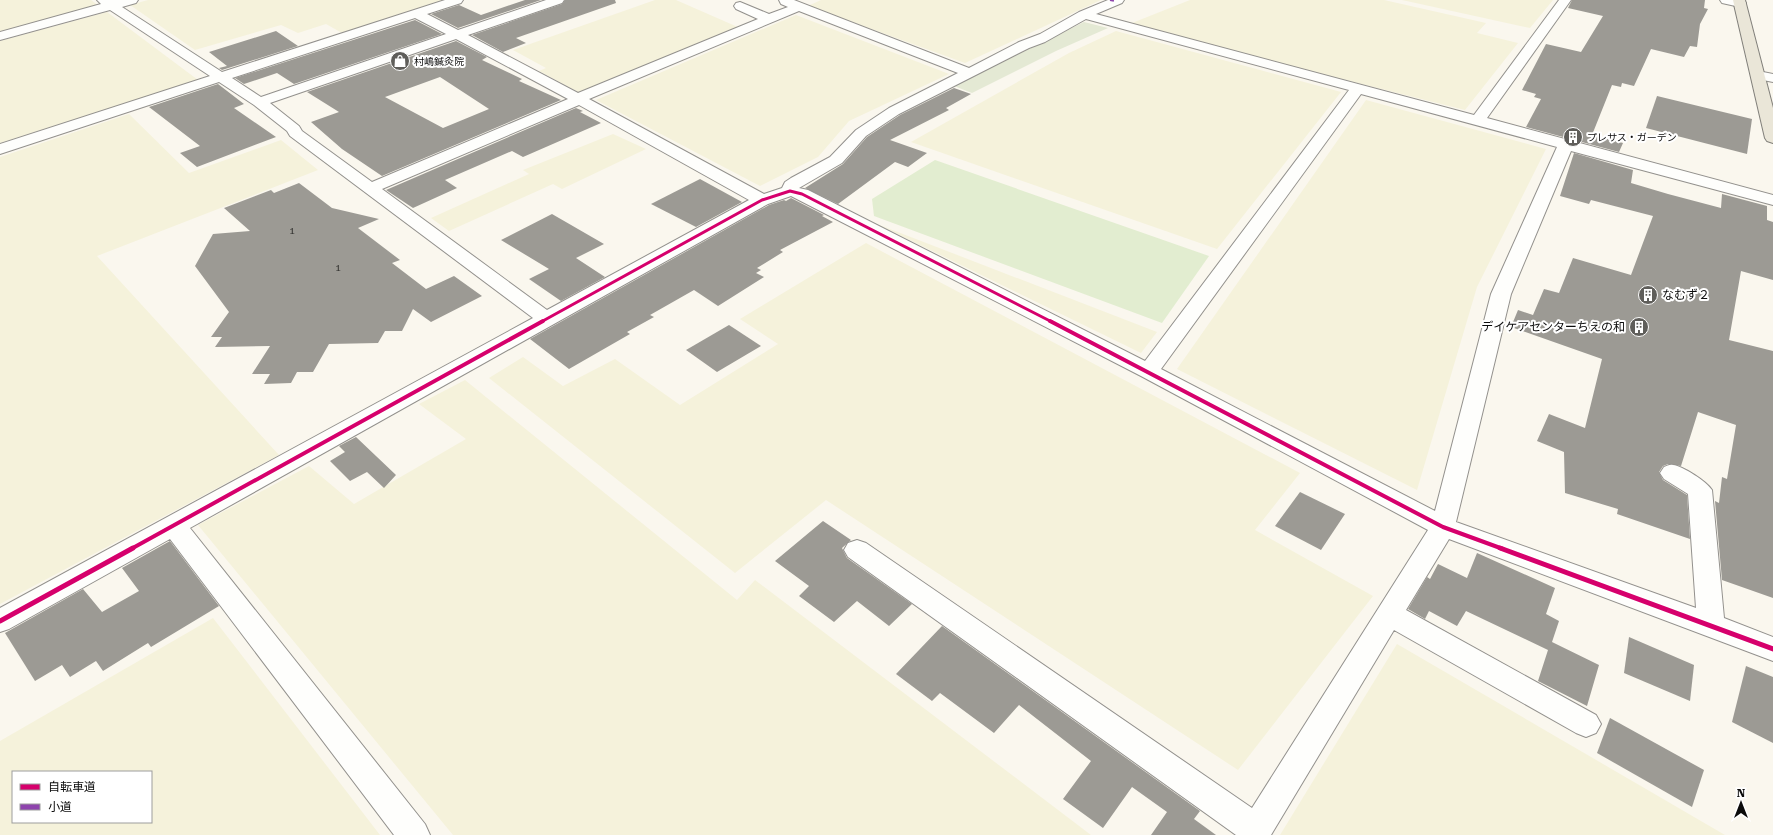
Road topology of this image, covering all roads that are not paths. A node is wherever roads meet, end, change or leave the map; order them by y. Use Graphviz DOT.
graph roads {
  1 [pos="132,0"];
  2 [pos="457,0"];
  3 [pos="558,0"];
  4 [pos="782,0"];
  5 [pos="1118,0"];
  6 [pos="1565,0"];
  7 [pos="1735,1"];
  8 [pos="107,3"];
  9 [pos="800,4"];
  10 [pos="740,6"];
  11 [pos="416,13"];
  12 [pos="1084,15"];
  13 [pos="769,19"];
  14 [pos="455,35"];
  15 [pos="0,36"];
  16 [pos="970,73"];
  17 [pos="1758,75"];
  18 [pos="220,77"];
  19 [pos="1773,78"];
  20 [pos="1357,89"];
  21 [pos="578,99"];
  22 [pos="259,102"];
  23 [pos="1478,120"];
  24 [pos="1773,138"];
  25 [pos="1566,144"];
  26 [pos="0,148"];
  27 [pos="371,188"];
  28 [pos="790,191"];
  29 [pos="762,200"];
  30 [pos="1773,200"];
  31 [pos="547,319"];
  32 [pos="1148,371"];
  33 [pos="1672,473"];
  34 [pos="174,526"];
  35 [pos="1442,527"];
  36 [pos="857,550"];
  37 [pos="1390,614"];
  38 [pos="0,621"];
  39 [pos="1711,625"];
  40 [pos="1773,649"];
  41 [pos="1586,724"];
  42 [pos="1255,833"];
  43 [pos="414,835"];
  1 -- 8 [label="street"];
  2 -- 11 [label="street"];
  3 -- 14 [label="street"];
  4 -- 9 [label="street"];
  5 -- 12 [label="street"];
  6 -- 23 [label="street"];
  7 -- 17 [label="main road"];
  8 -- 15 [label="street"];
  8 -- 18 [label="street"];
  9 -- 13 [label="street"];
  9 -- 16 [label="street"];
  10 -- 13 [label="street"];
  11 -- 14 [label="street"];
  11 -- 18 [label="street"];
  12 -- 16 [label="street"];
  12 -- 20 [label="street"];
  13 -- 21 [label="street"];
  14 -- 21 [label="street"];
  14 -- 22 [label="street"];
  16 -- 28 [label="street"];
  17 -- 19 [label="street"];
  17 -- 24 [label="main road"];
  18 -- 22 [label="street"];
  18 -- 26 [label="street"];
  20 -- 23 [label="street"];
  20 -- 32 [label="street"];
  21 -- 27 [label="street"];
  21 -- 29 [label="street"];
  22 -- 27 [label="street"];
  23 -- 25 [label="street"];
  25 -- 30 [label="street"];
  25 -- 35 [label="street"];
  27 -- 31 [label="street"];
  28 -- 29 [label="street"];
  28 -- 32 [label="street"];
  29 -- 31 [label="street"];
  31 -- 34 [label="street"];
  32 -- 35 [label="street"];
  33 -- 39 [label="street"];
  34 -- 38 [label="street"];
  34 -- 43 [label="street"];
  35 -- 37 [label="street"];
  35 -- 39 [label="street"];
  36 -- 42 [label="street"];
  37 -- 41 [label="street"];
  37 -- 42 [label="street"];
  39 -- 40 [label="street"];
}
